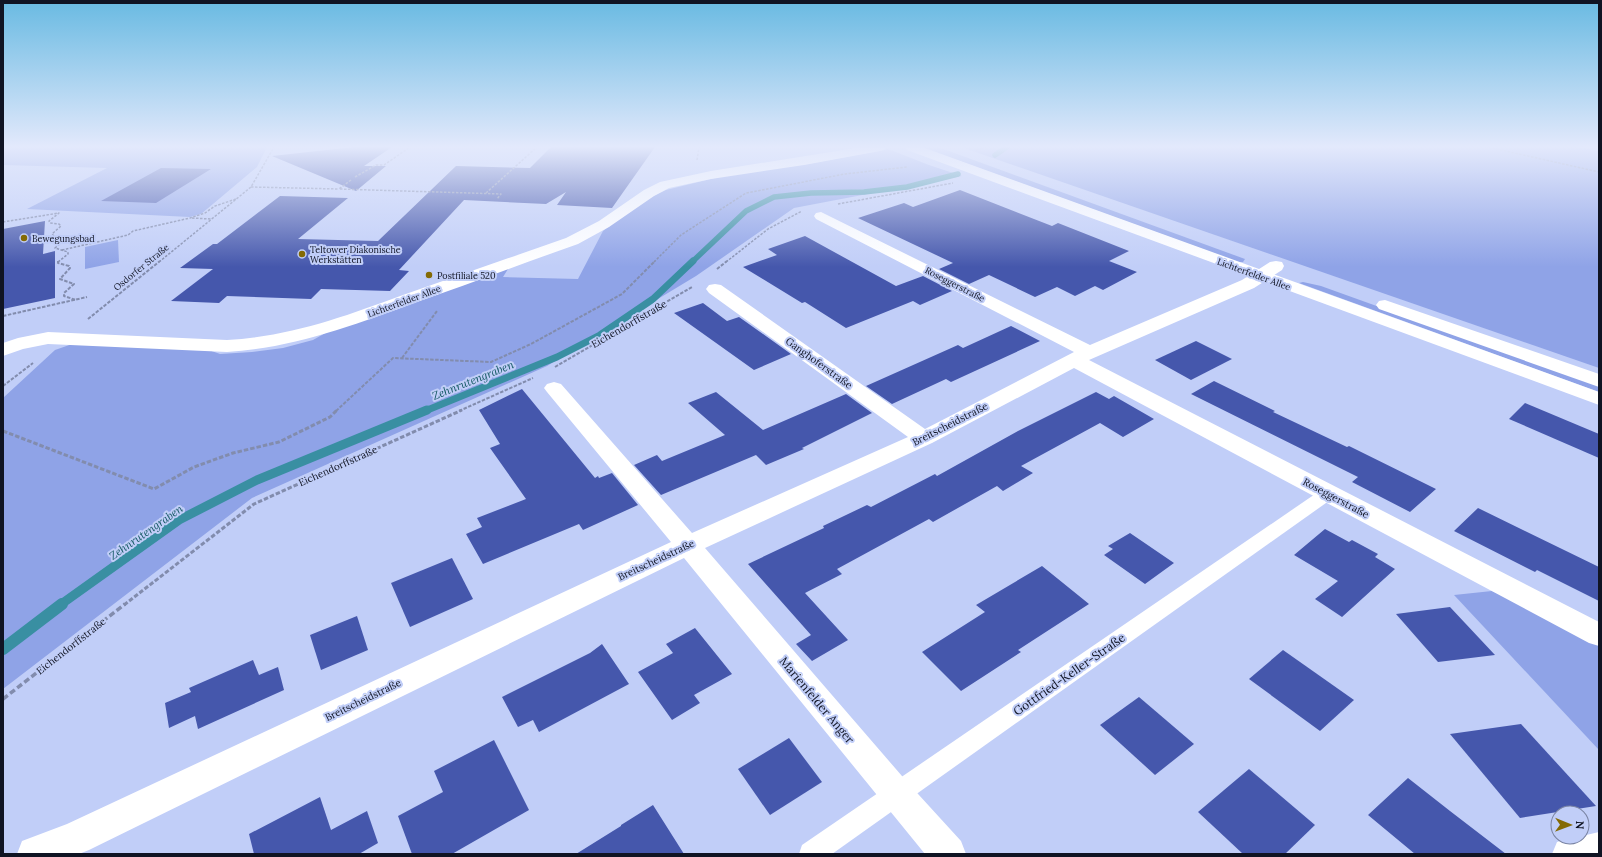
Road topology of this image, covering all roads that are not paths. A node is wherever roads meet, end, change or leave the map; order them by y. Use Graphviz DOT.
graph roads {
  1 [pos="661,187"];
  2 [pos="1028,187"];
  3 [pos="1048,187"];
  4 [pos="821,216"];
  5 [pos="1268,271"];
  6 [pos="706,287"];
  7 [pos="3,350"];
  8 [pos="1082,356"];
  9 [pos="546,379"];
  10 [pos="1599,381"];
  11 [pos="1599,399"];
  12 [pos="924,438"];
  13 [pos="1327,494"];
  14 [pos="688,545"];
  15 [pos="1599,635"];
  16 [pos="896,794"];
  17 [pos="1599,844"];
  18 [pos="76,846"];
  19 [pos="35,854"];
  20 [pos="811,854"];
  21 [pos="948,854"];
  22 [pos="1564,854"];
  1 -- 7 [label="street, Lichterfelder Allee"];
  2 -- 5 [label="street, Lichterfelder Allee"];
  3 -- 5 [label="street, Lichterfelder Allee"];
  4 -- 8 [label="street, Roseggerstraße"];
  5 -- 8 [label="street, Breitscheidstraße"];
  5 -- 10 [label="street, Lichterfelder Allee"];
  5 -- 11 [label="street, Lichterfelder Allee"];
  6 -- 12 [label="street, Ganghoferstraße"];
  8 -- 12 [label="street, Breitscheidstraße"];
  8 -- 13 [label="street, Roseggerstraße"];
  9 -- 14 [label="street"];
  12 -- 14 [label="street, Breitscheidstraße"];
  13 -- 15 [label="street, Roseggerstraße"];
  13 -- 16 [label="lane, Gottfried-Keller-Straße"];
  14 -- 16 [label="street, Marienfelder Anger"];
  14 -- 18 [label="street, Breitscheidstraße"];
  16 -- 20 [label="lane, Gottfried-Keller-Straße"];
  16 -- 21 [label="street, Marienfelder Anger"];
  17 -- 22 [label="lane"];
  18 -- 19 [label="street, Breitscheidstraße"];
}
